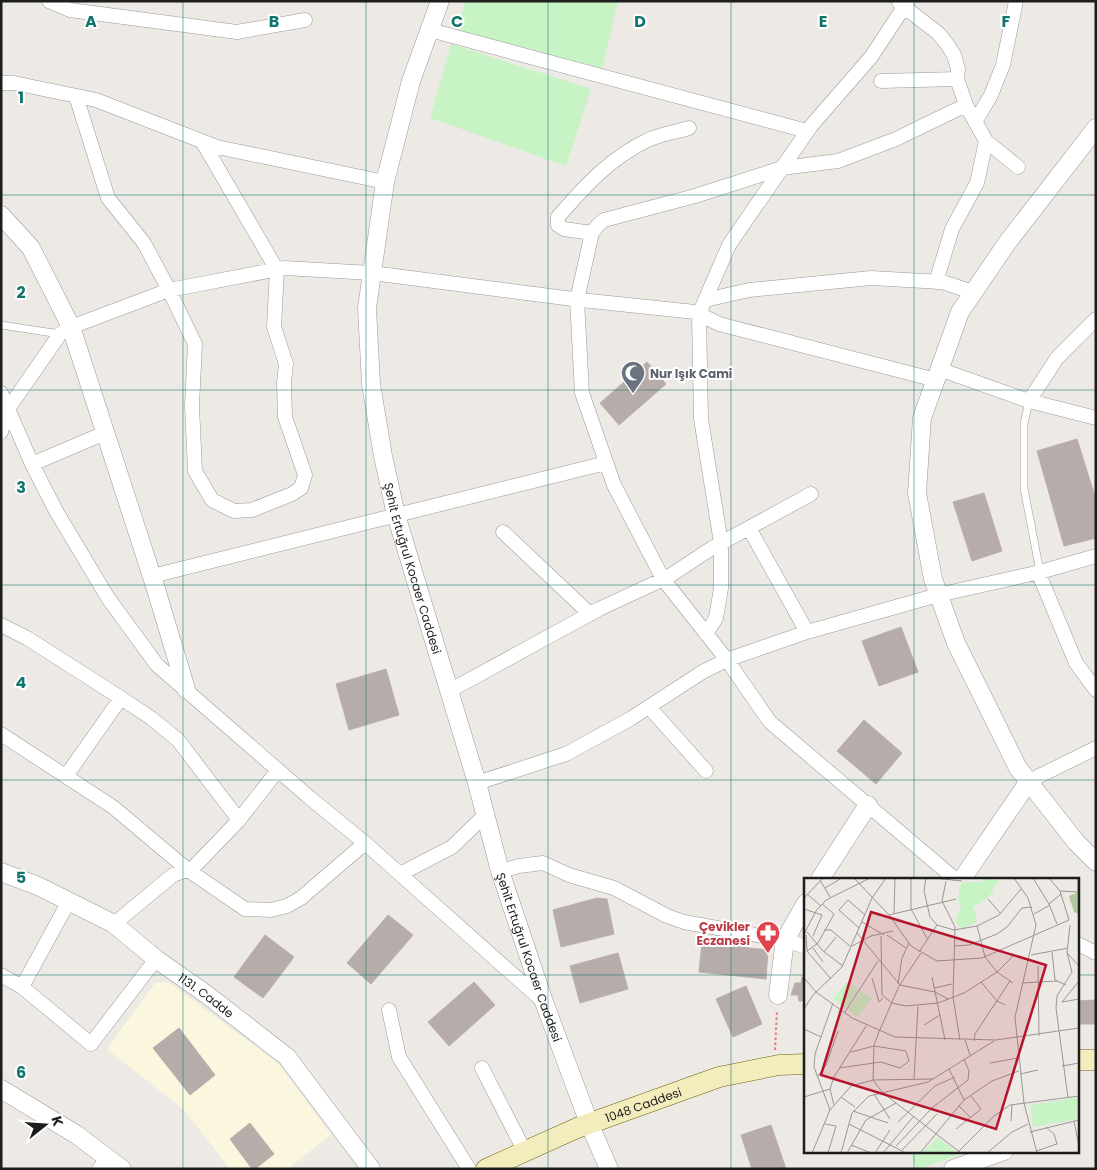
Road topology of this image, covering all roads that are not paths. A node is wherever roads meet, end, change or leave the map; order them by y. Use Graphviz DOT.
graph roads {
  1 [pos="49,1"];
  2 [pos="440,1"];
  3 [pos="1016,1"];
  4 [pos="904,3"];
  5 [pos="305,20"];
  6 [pos="430,30"];
  7 [pos="957,78"];
  8 [pos="881,81"];
  9 [pos="1,82"];
  10 [pos="76,96"];
  11 [pos="966,104"];
  12 [pos="976,122"];
  13 [pos="689,128"];
  14 [pos="1096,128"];
  15 [pos="807,131"];
  16 [pos="202,140"];
  17 [pos="986,141"];
  18 [pos="1018,167"];
  19 [pos="782,168"];
  20 [pos="385,182"];
  21 [pos="1,215"];
  22 [pos="592,233"];
  23 [pos="277,270"];
  24 [pos="372,273"];
  25 [pos="936,282"];
  26 [pos="170,290"];
  27 [pos="973,292"];
  28 [pos="577,300"];
  29 [pos="705,300"];
  30 [pos="699,314"];
  31 [pos="1096,319"];
  32 [pos="1,325"];
  33 [pos="65,330"];
  34 [pos="937,374"];
  35 [pos="1,393"];
  36 [pos="1029,401"];
  37 [pos="8,409"];
  38 [pos="1096,418"];
  39 [pos="1,432"];
  40 [pos="105,434"];
  41 [pos="606,463"];
  42 [pos="32,464"];
  43 [pos="811,494"];
  44 [pos="396,515"];
  45 [pos="749,528"];
  46 [pos="503,532"];
  47 [pos="722,543"];
  48 [pos="1096,556"];
  49 [pos="1040,572"];
  50 [pos="152,576"];
  51 [pos="663,579"];
  52 [pos="938,595"];
  53 [pos="590,614"];
  54 [pos="1,625"];
  55 [pos="807,632"];
  56 [pos="706,634"];
  57 [pos="727,660"];
  58 [pos="186,689"];
  59 [pos="1096,690"];
  60 [pos="449,691"];
  61 [pos="121,698"];
  62 [pos="650,707"];
  63 [pos="1,734"];
  64 [pos="1096,748"];
  65 [pos="278,770"];
  66 [pos="706,771"];
  67 [pos="66,776"];
  68 [pos="1029,782"];
  69 [pos="477,783"];
  70 [pos="868,804"];
  71 [pos="485,815"];
  72 [pos="239,820"];
  73 [pos="365,843"];
  74 [pos="1096,862"];
  75 [pos="188,870"];
  76 [pos="500,871"];
  77 [pos="1,872"];
  78 [pos="400,874"];
  79 [pos="821,878"];
  80 [pos="954,878"];
  81 [pos="963,878"];
  82 [pos="68,901"];
  83 [pos="804,907"];
  84 [pos="114,924"];
  85 [pos="785,940"];
  86 [pos="1080,945"];
  87 [pos="804,946"];
  88 [pos="1096,953"];
  89 [pos="156,959"];
  90 [pos="1,975"];
  91 [pos="22,987"];
  92 [pos="778,995"];
  93 [pos="544,1002"];
  94 [pos="389,1010"];
  95 [pos="1080,1060"];
  96 [pos="1096,1060"];
  97 [pos="804,1064"];
  98 [pos="482,1068"];
  99 [pos="1,1089"];
  100 [pos="589,1123"];
  101 [pos="524,1152"];
  102 [pos="1001,1152"];
  103 [pos="973,1160"];
  104 [pos="110,1165"];
  105 [pos="372,1169"];
  106 [pos="469,1169"];
  107 [pos="486,1169"];
  108 [pos="609,1169"];
  109 [pos="953,1169"];
  1 -- 5 [label="street"];
  2 -- 6 [label="street, Şehit Ertuğrul Kocaer Caddesi"];
  3 -- 12 [label="street"];
  4 -- 7 [label="street"];
  4 -- 15 [label="street"];
  6 -- 15 [label="street"];
  6 -- 20 [label="street, Şehit Ertuğrul Kocaer Caddesi"];
  7 -- 8 [label="street"];
  7 -- 11 [label="street"];
  9 -- 10 [label="street"];
  10 -- 16 [label="street"];
  10 -- 26 [label="street"];
  11 -- 12 [label="street"];
  11 -- 19 [label="street"];
  12 -- 17 [label="street"];
  13 -- 22 [label="street"];
  14 -- 27 [label="street"];
  15 -- 19 [label="street"];
  16 -- 20 [label="street"];
  16 -- 23 [label="street"];
  17 -- 18 [label="street"];
  17 -- 25 [label="street"];
  19 -- 22 [label="street"];
  19 -- 29 [label="street"];
  20 -- 24 [label="street, Şehit Ertuğrul Kocaer Caddesi"];
  21 -- 33 [label="street"];
  22 -- 28 [label="street"];
  23 -- 24 [label="street"];
  23 -- 26 [label="street"];
  23 -- 26 [label="street"];
  24 -- 28 [label="street"];
  24 -- 44 [label="street, Şehit Ertuğrul Kocaer Caddesi"];
  25 -- 27 [label="street"];
  25 -- 29 [label="street"];
  26 -- 33 [label="street"];
  27 -- 34 [label="street"];
  28 -- 30 [label="street"];
  28 -- 41 [label="street"];
  29 -- 30 [label="street"];
  30 -- 34 [label="street"];
  30 -- 47 [label="street"];
  31 -- 36 [label="street"];
  32 -- 33 [label="lane"];
  33 -- 37 [label="street"];
  33 -- 40 [label="street"];
  34 -- 36 [label="street"];
  34 -- 52 [label="street"];
  35 -- 37 [label="street"];
  36 -- 38 [label="street"];
  36 -- 49 [label="lane"];
  37 -- 39 [label="street"];
  37 -- 42 [label="street"];
  40 -- 42 [label="street"];
  40 -- 50 [label="street"];
  41 -- 44 [label="street"];
  41 -- 51 [label="street"];
  42 -- 58 [label="street"];
  43 -- 45 [label="street"];
  44 -- 50 [label="street"];
  44 -- 60 [label="street, Şehit Ertuğrul Kocaer Caddesi"];
  45 -- 47 [label="street"];
  45 -- 55 [label="street"];
  46 -- 53 [label="street"];
  47 -- 51 [label="street"];
  47 -- 56 [label="street"];
  48 -- 49 [label="street"];
  49 -- 52 [label="street"];
  49 -- 59 [label="street"];
  50 -- 58 [label="street"];
  51 -- 53 [label="street"];
  51 -- 56 [label="street"];
  52 -- 55 [label="street"];
  52 -- 68 [label="street"];
  53 -- 60 [label="street"];
  54 -- 61 [label="street"];
  55 -- 57 [label="street"];
  56 -- 57 [label="street"];
  57 -- 62 [label="street"];
  57 -- 70 [label="street"];
  58 -- 65 [label="street"];
  60 -- 69 [label="street, Şehit Ertuğrul Kocaer Caddesi"];
  61 -- 67 [label="street"];
  61 -- 72 [label="street"];
  62 -- 66 [label="street"];
  62 -- 69 [label="street"];
  63 -- 67 [label="street"];
  64 -- 68 [label="street"];
  65 -- 72 [label="street"];
  65 -- 73 [label="street"];
  67 -- 75 [label="street"];
  68 -- 74 [label="street"];
  68 -- 81 [label="street"];
  69 -- 71 [label="street, Şehit Ertuğrul Kocaer Caddesi"];
  70 -- 79 [label="street"];
  70 -- 80 [label="street"];
  71 -- 76 [label="street, Şehit Ertuğrul Kocaer Caddesi"];
  71 -- 78 [label="street"];
  72 -- 75 [label="street"];
  73 -- 75 [label="street"];
  73 -- 78 [label="street"];
  75 -- 84 [label="street"];
  76 -- 85 [label="street"];
  76 -- 93 [label="street, Şehit Ertuğrul Kocaer Caddesi"];
  77 -- 82 [label="street, 1131. Cadde"];
  78 -- 93 [label="street"];
  82 -- 84 [label="street, 1131. Cadde"];
  82 -- 91 [label="street"];
  83 -- 85 [label="street"];
  84 -- 89 [label="street, 1131. Cadde"];
  85 -- 87 [label="street"];
  85 -- 92 [label="street"];
  86 -- 88 [label="street"];
  89 -- 91 [label="street"];
  89 -- 105 [label="street, 1131. Cadde"];
  90 -- 91 [label="street"];
  93 -- 100 [label="street, Şehit Ertuğrul Kocaer Caddesi"];
  94 -- 106 [label="street"];
  95 -- 96 [label="main road"];
  97 -- 100 [label="main road, 1048 Caddesi"];
  98 -- 101 [label="street"];
  99 -- 104 [label="street"];
  100 -- 101 [label="main road, 1048 Caddesi"];
  100 -- 108 [label="street, Şehit Ertuğrul Kocaer Caddesi"];
  101 -- 107 [label="main road, 1048 Caddesi"];
  102 -- 103 [label="street"];
  103 -- 109 [label="street"];
}
